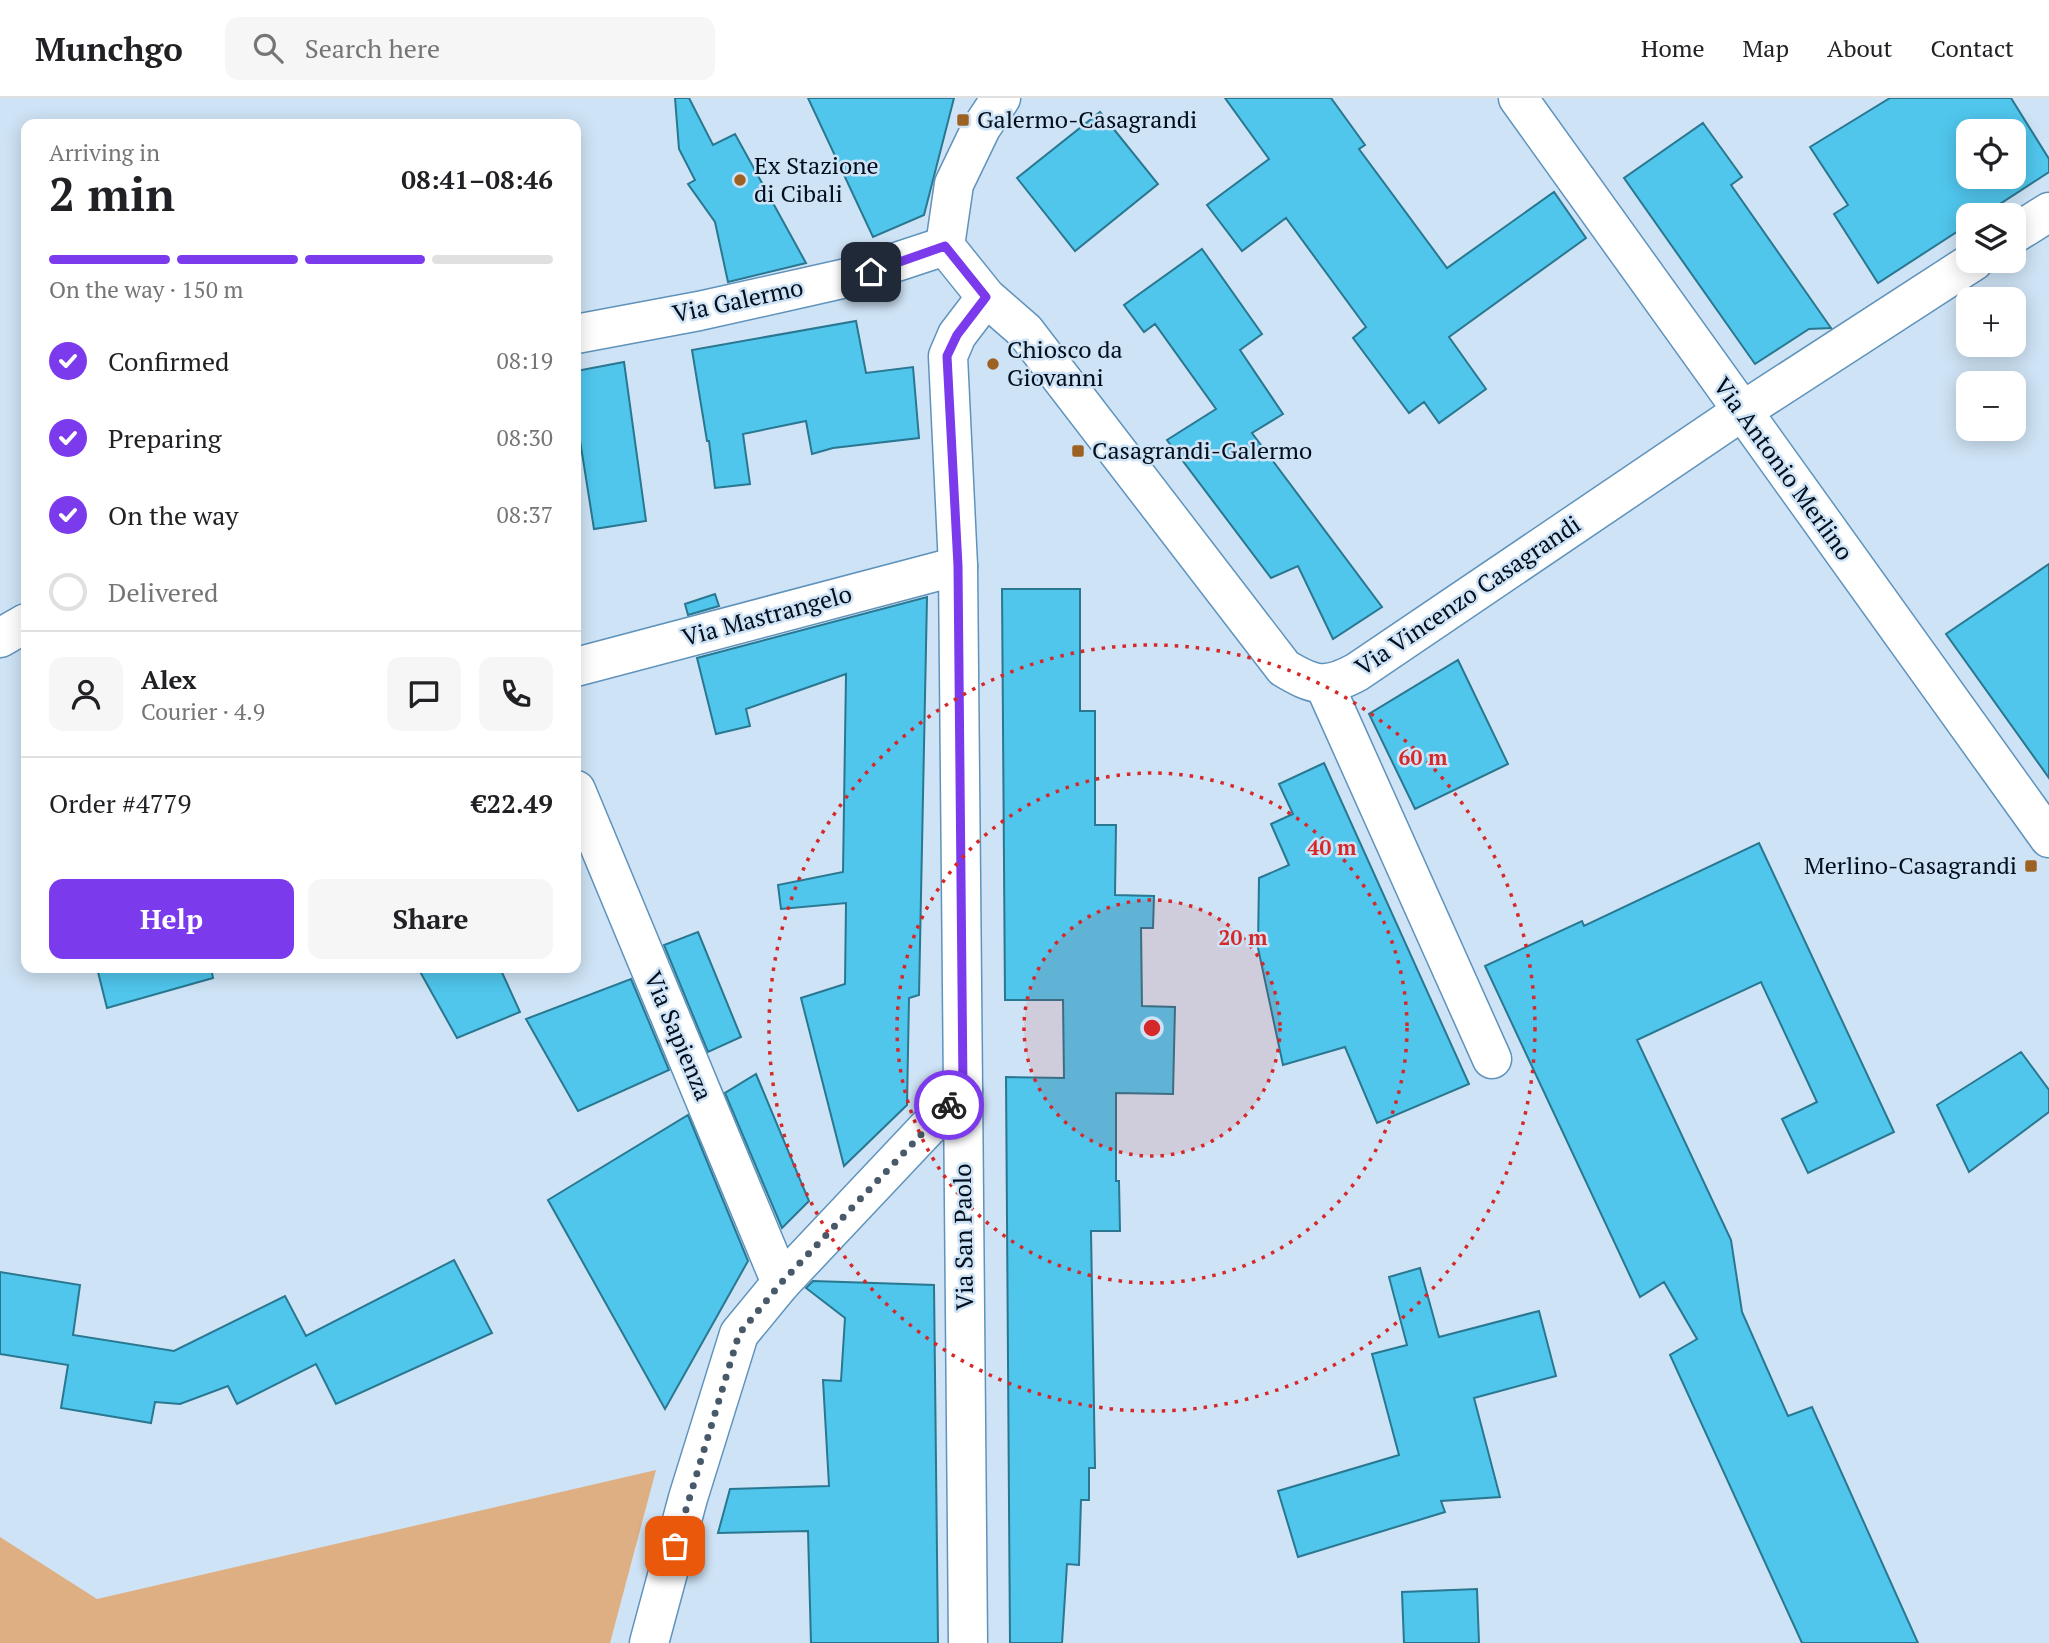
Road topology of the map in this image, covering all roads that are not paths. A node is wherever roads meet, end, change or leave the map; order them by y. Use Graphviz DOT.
graph roads {
  1 [pos="1001,98"];
  2 [pos="1518,98"];
  3 [pos="2049,212"];
  4 [pos="2026,226"];
  5 [pos="945,246"];
  6 [pos="1956,272"];
  7 [pos="986,297"];
  8 [pos="581,333"];
  9 [pos="1741,412"];
  10 [pos="958,566"];
  11 [pos="21,626"];
  12 [pos="0,638"];
  13 [pos="581,666"];
  14 [pos="1324,684"];
  15 [pos="581,802"];
  16 [pos="2049,838"];
  17 [pos="1492,1059"];
  18 [pos="963,1090"];
  19 [pos="781,1283"];
  20 [pos="649,1643"];
  21 [pos="968,1643"];
  1 -- 5 [label="main road"];
  2 -- 9 [label="main road, Via Antonio Merlino"];
  3 -- 4 [label="main road"];
  5 -- 7 [label="main road, Via Vincenzo Casagrandi"];
  5 -- 8 [label="main road, Via Galermo"];
  6 -- 9 [label="main road, Via Vincenzo Casagrandi"];
  7 -- 10 [label="main road, Via San Paolo"];
  7 -- 14 [label="main road, Via Vincenzo Casagrandi"];
  9 -- 14 [label="main road, Via Vincenzo Casagrandi"];
  9 -- 16 [label="main road, Via Antonio Merlino"];
  10 -- 13 [label="main road, Via Mastrangelo"];
  10 -- 18 [label="main road, Via San Paolo"];
  11 -- 12 [label="main road"];
  14 -- 17 [label="main road"];
  15 -- 19 [label="main road, Via Sapienza"];
  18 -- 19 [label="main road"];
  18 -- 21 [label="main road, Via San Paolo"];
  19 -- 20 [label="main road"];
}
